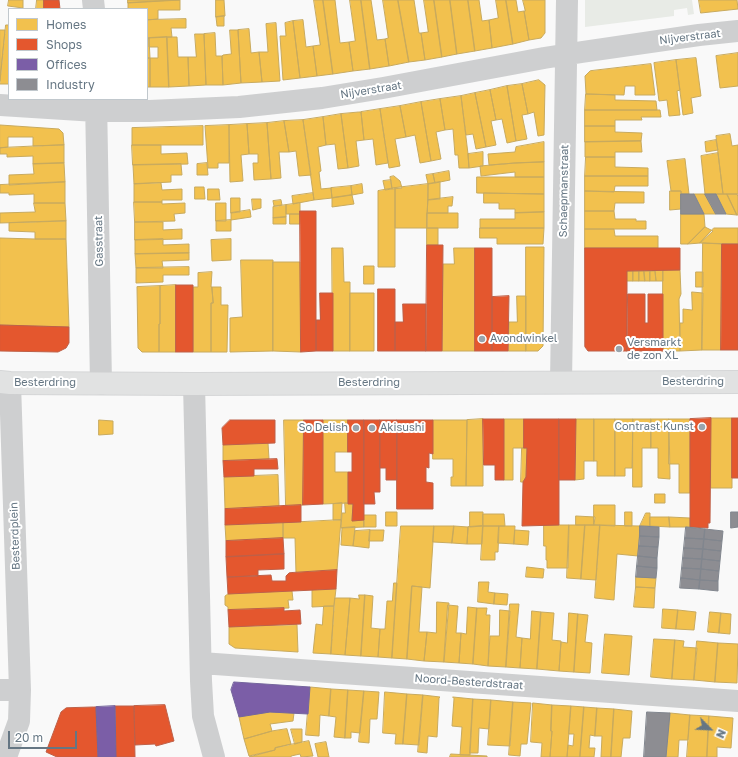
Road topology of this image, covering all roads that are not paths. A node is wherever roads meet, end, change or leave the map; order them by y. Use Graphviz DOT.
graph roads {
  1 [pos="567,0"];
  2 [pos="738,31"];
  3 [pos="566,55"];
  4 [pos="0,105"];
  5 [pos="96,105"];
  6 [pos="561,382"];
  7 [pos="738,382"];
  8 [pos="5,383"];
  9 [pos="101,384"];
  10 [pos="194,384"];
  11 [pos="201,672"];
  12 [pos="10,690"];
  13 [pos="738,701"];
  14 [pos="6,757"];
  15 [pos="214,757"];
  1 -- 3 [label="street, Schaepmanstraat"];
  2 -- 3 [label="street, Nijverstraat"];
  3 -- 5 [label="street, Nijverstraat"];
  3 -- 6 [label="street, Schaepmanstraat"];
  4 -- 5 [label="street, Nijverstraat"];
  5 -- 9 [label="street, Gasstraat"];
  6 -- 7 [label="street, Besterdring"];
  6 -- 10 [label="street, Besterdring"];
  8 -- 9 [label="street, Besterdring"];
  8 -- 12 [label="street, Besterdplein"];
  9 -- 10 [label="street, Besterdring"];
  10 -- 11 [label="street"];
  11 -- 13 [label="street, Noord-Besterdstraat"];
  11 -- 15 [label="street"];
  12 -- 14 [label="street, Besterdplein"];
}
